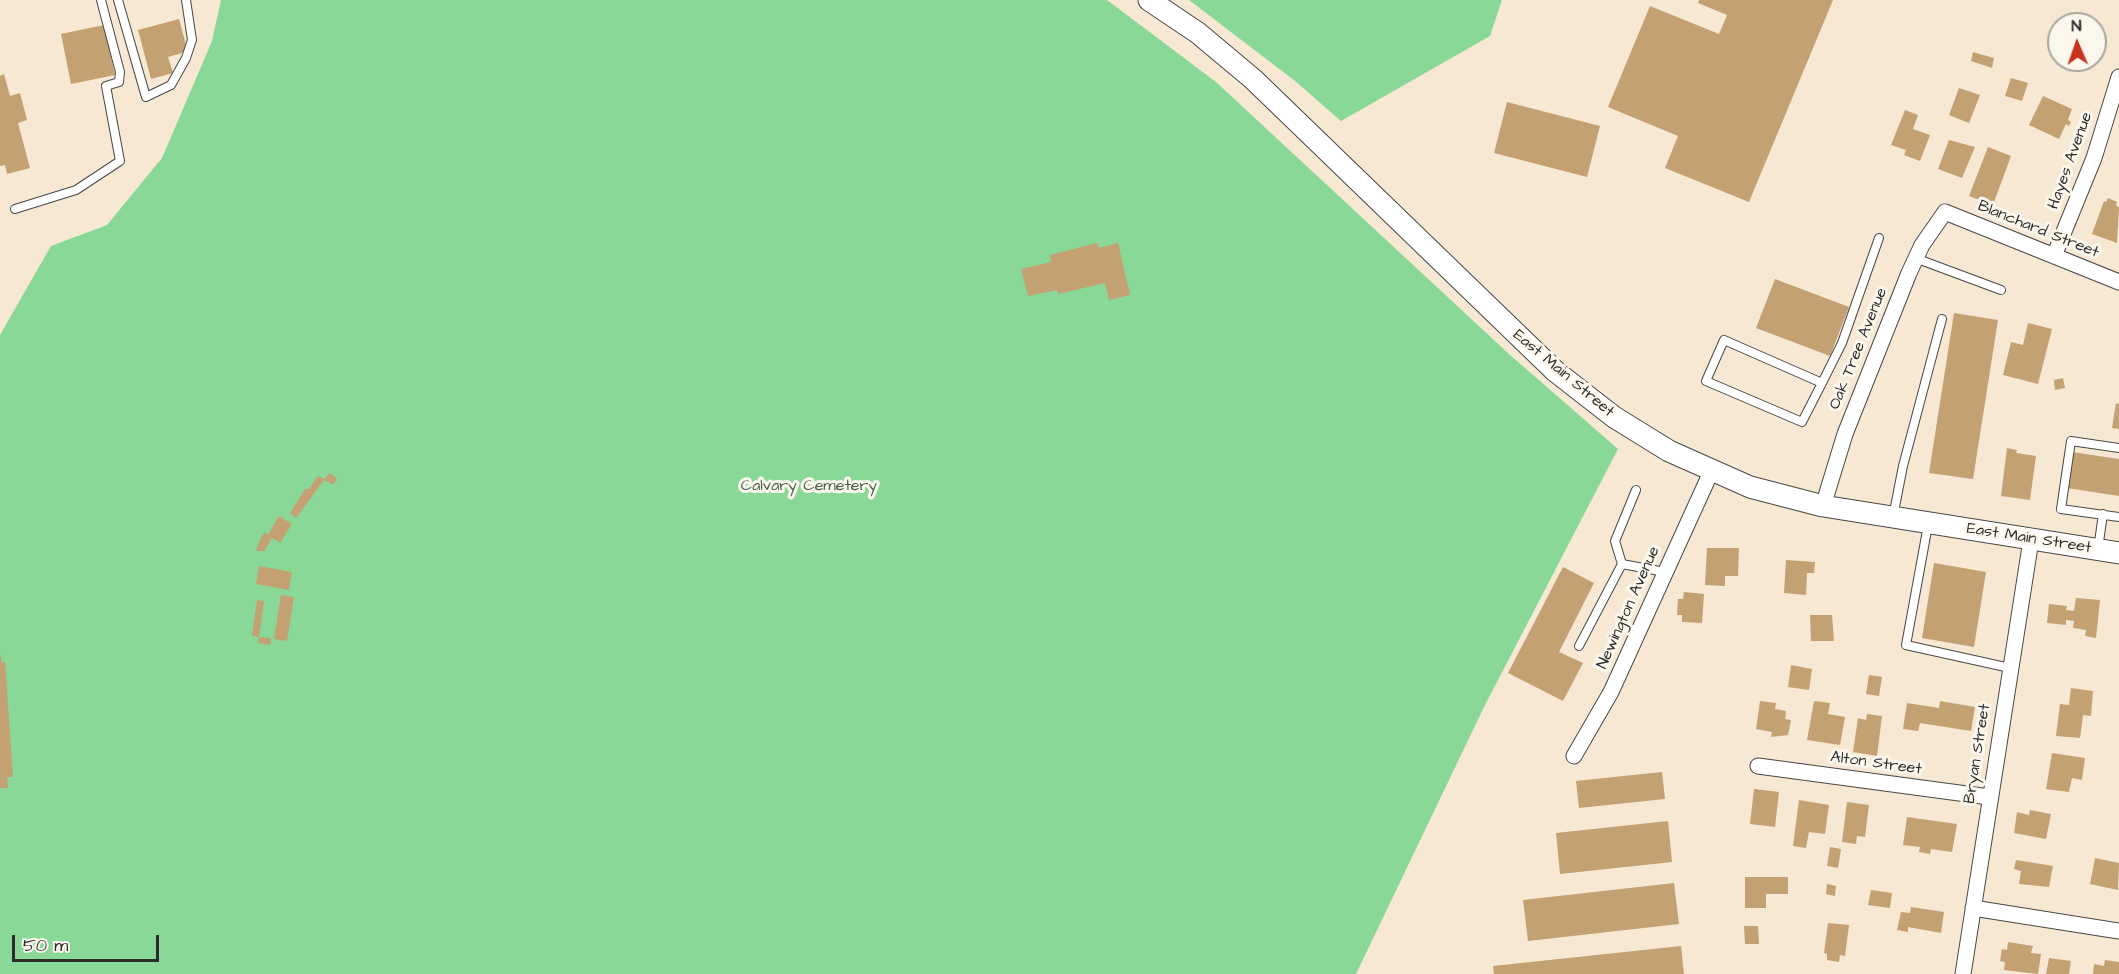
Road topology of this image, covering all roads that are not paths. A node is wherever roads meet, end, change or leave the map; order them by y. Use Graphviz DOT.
graph roads {
  1 [pos="101,0"];
  2 [pos="118,0"];
  3 [pos="186,0"];
  4 [pos="1149,0"];
  5 [pos="2119,77"];
  6 [pos="15,209"];
  7 [pos="1945,212"];
  8 [pos="1879,238"];
  9 [pos="2054,256"];
  10 [pos="1915,258"];
  11 [pos="2119,282"];
  12 [pos="2001,290"];
  13 [pos="1942,319"];
  14 [pos="1822,383"];
  15 [pos="2119,448"];
  16 [pos="1711,472"];
  17 [pos="1636,490"];
  18 [pos="1822,506"];
  19 [pos="2103,514"];
  20 [pos="2119,517"];
  21 [pos="1893,518"];
  22 [pos="1928,524"];
  23 [pos="2031,540"];
  24 [pos="2098,550"];
  25 [pos="2119,553"];
  26 [pos="1622,564"];
  27 [pos="1665,573"];
  28 [pos="1579,646"];
  29 [pos="2010,668"];
  30 [pos="1574,756"];
  31 [pos="1758,766"];
  32 [pos="1989,797"];
  33 [pos="1973,908"];
  34 [pos="2119,931"];
  35 [pos="1963,974"];
  1 -- 6 [label="lane"];
  2 -- 3 [label="lane"];
  4 -- 16 [label="main road, East Main Street"];
  5 -- 9 [label="street, Hayes Avenue"];
  7 -- 9 [label="street, Blanchard Street"];
  7 -- 10 [label="street, Oak Tree Avenue"];
  8 -- 14 [label="lane"];
  9 -- 11 [label="street, Blanchard Street"];
  10 -- 12 [label="lane"];
  10 -- 18 [label="street, Oak Tree Avenue"];
  13 -- 21 [label="lane"];
  14 -- 14 [label="lane"];
  15 -- 19 [label="lane"];
  16 -- 18 [label="main road, East Main Street"];
  16 -- 27 [label="street, Newington Avenue"];
  17 -- 26 [label="lane"];
  18 -- 21 [label="main road, East Main Street"];
  19 -- 20 [label="lane"];
  19 -- 24 [label="lane"];
  21 -- 22 [label="main road, East Main Street"];
  22 -- 23 [label="main road, East Main Street"];
  22 -- 29 [label="lane"];
  23 -- 24 [label="main road, East Main Street"];
  23 -- 29 [label="street, Bryan Street"];
  24 -- 25 [label="main road, East Main Street"];
  26 -- 27 [label="lane"];
  26 -- 28 [label="lane"];
  27 -- 30 [label="street, Newington Avenue"];
  29 -- 32 [label="street, Bryan Street"];
  31 -- 32 [label="street, Alton Street"];
  32 -- 33 [label="street, Bryan Street"];
  33 -- 34 [label="street"];
  33 -- 35 [label="street, Bryan Street"];
}
